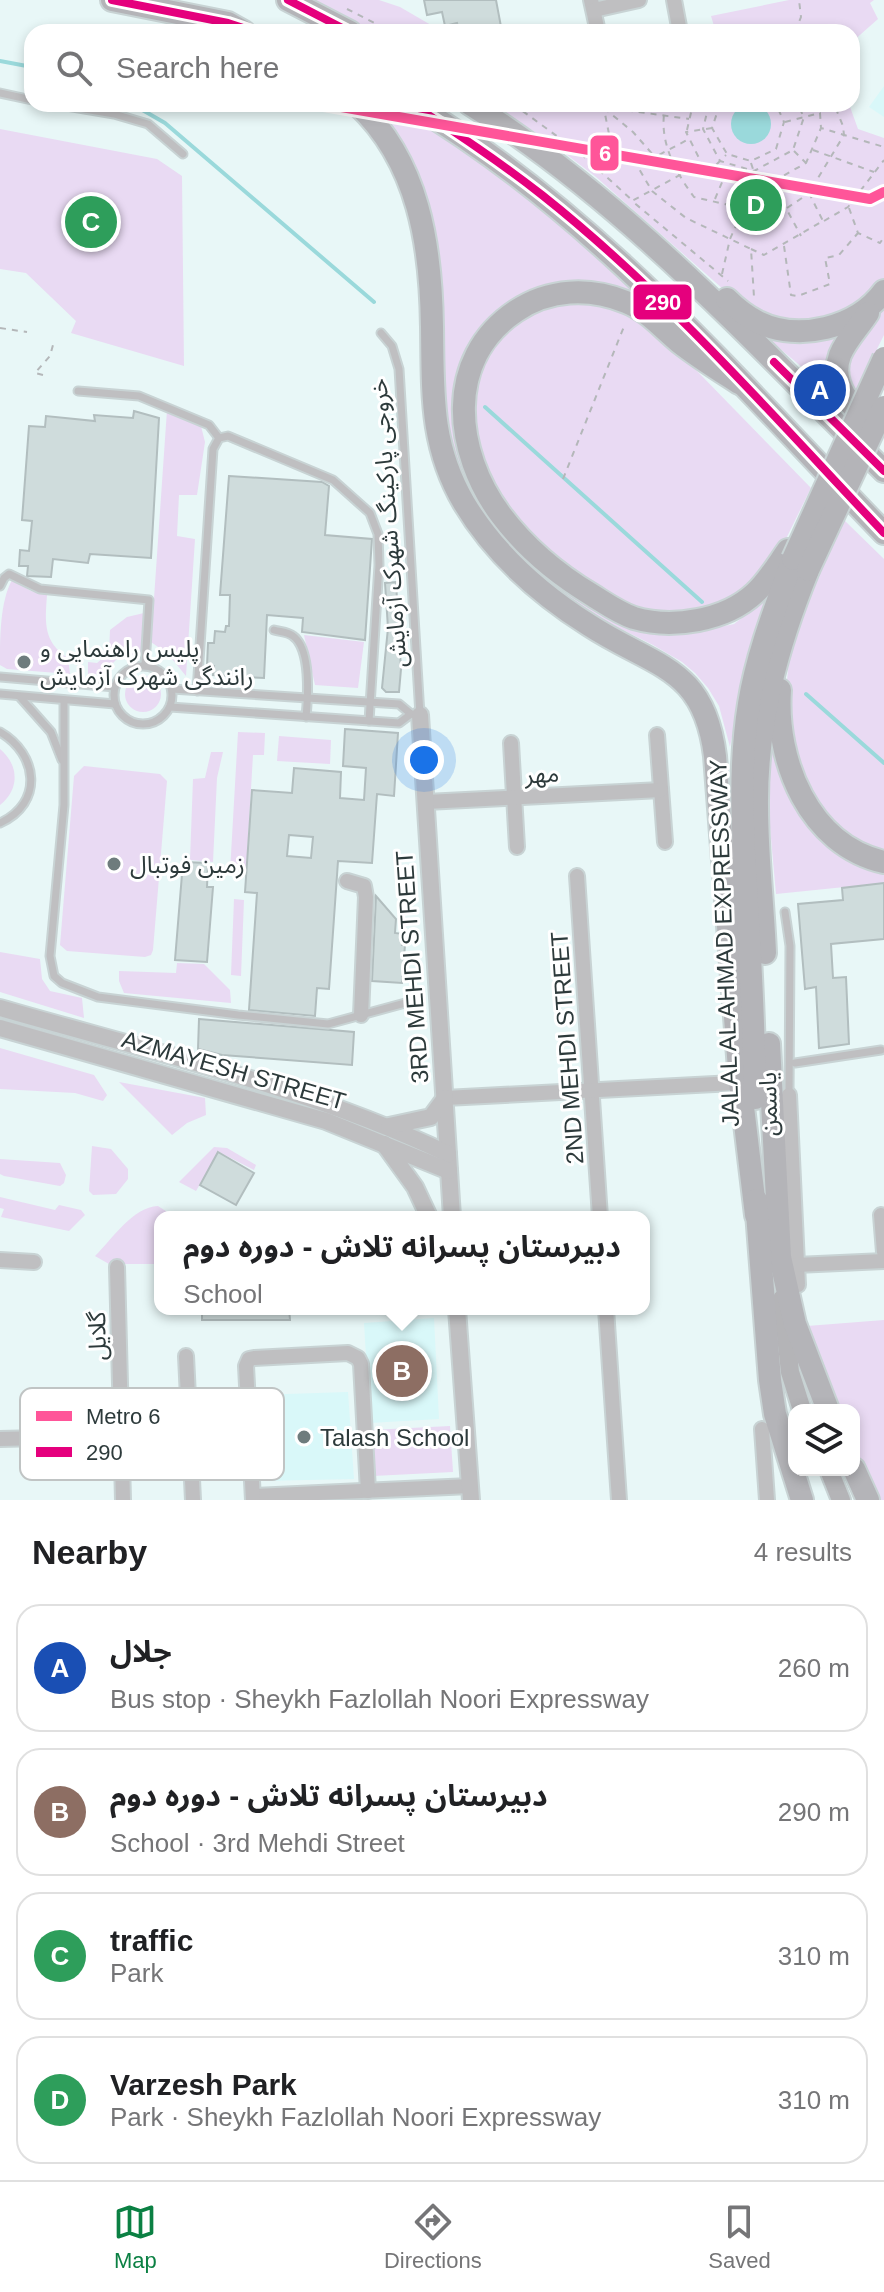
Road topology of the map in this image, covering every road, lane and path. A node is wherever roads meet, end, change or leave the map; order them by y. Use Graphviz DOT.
graph roads {
  1 [pos="112,0"];
  2 [pos="172,0"];
  3 [pos="288,0"];
  4 [pos="639,0"];
  5 [pos="674,0"];
  6 [pos="799,0"];
  7 [pos="593,5"];
  8 [pos="342,6"];
  9 [pos="222,24"];
  10 [pos="229,24"];
  11 [pos="334,24"];
  12 [pos="377,24"];
  13 [pos="678,24"];
  14 [pos="798,24"];
  15 [pos="0,93"];
  16 [pos="24,98"];
  17 [pos="102,112"];
  18 [pos="365,112"];
  19 [pos="424,112"];
  20 [pos="481,112"];
  21 [pos="524,112"];
  22 [pos="604,112"];
  23 [pos="610,112"];
  24 [pos="649,112"];
  25 [pos="691,112"];
  26 [pos="707,112"];
  27 [pos="717,112"];
  28 [pos="780,112"];
  29 [pos="801,112"];
  30 [pos="837,112"];
  31 [pos="820,113"];
  32 [pos="664,114"];
  33 [pos="804,117"];
  34 [pos="689,119"];
  35 [pos="784,122"];
  36 [pos="712,128"];
  37 [pos="821,128"];
  38 [pos="703,129"];
  39 [pos="686,132"];
  40 [pos="844,135"];
  41 [pos="690,139"];
  42 [pos="884,147"];
  43 [pos="812,149"];
  44 [pos="668,150"];
  45 [pos="793,150"];
  46 [pos="183,154"];
  47 [pos="727,154"];
  48 [pos="831,156"];
  49 [pos="655,157"];
  50 [pos="884,160"];
  51 [pos="720,161"];
  52 [pos="751,161"];
  53 [pos="702,163"];
  54 [pos="806,163"];
  55 [pos="637,166"];
  56 [pos="754,171"];
  57 [pos="875,172"];
  58 [pos="707,174"];
  59 [pos="679,176"];
  60 [pos="724,179"];
  61 [pos="760,189"];
  62 [pos="652,191"];
  63 [pos="809,193"];
  64 [pos="632,201"];
  65 [pos="714,202"];
  66 [pos="733,206"];
  67 [pos="848,207"];
  68 [pos="786,208"];
  69 [pos="747,210"];
  70 [pos="739,219"];
  71 [pos="823,221"];
  72 [pos="858,233"];
  73 [pos="801,236"];
  74 [pos="884,237"];
  75 [pos="730,239"];
  76 [pos="784,245"];
  77 [pos="655,246"];
  78 [pos="751,249"];
  79 [pos="721,275"];
  80 [pos="730,283"];
  81 [pos="880,296"];
  82 [pos="746,297"];
  83 [pos="626,322"];
  84 [pos="0,328"];
  85 [pos="27,332"];
  86 [pos="381,333"];
  87 [pos="53,345"];
  88 [pos="884,358"];
  89 [pos="43,375"];
  90 [pos="739,383"];
  91 [pos="78,391"];
  92 [pos="884,407"];
  93 [pos="884,420"];
  94 [pos="219,438"];
  95 [pos="884,471"];
  96 [pos="563,479"];
  97 [pos="812,516"];
  98 [pos="884,533"];
  99 [pos="800,564"];
  100 [pos="0,586"];
  101 [pos="274,630"];
  102 [pos="145,665"];
  103 [pos="0,677"];
  104 [pos="115,687"];
  105 [pos="172,689"];
  106 [pos="197,691"];
  107 [pos="0,694"];
  108 [pos="11,696"];
  109 [pos="20,697"];
  110 [pos="308,698"];
  111 [pos="64,700"];
  112 [pos="371,702"];
  113 [pos="115,704"];
  114 [pos="0,705"];
  115 [pos="170,707"];
  116 [pos="416,714"];
  117 [pos="306,717"];
  118 [pos="369,721"];
  119 [pos="0,724"];
  120 [pos="0,732"];
  121 [pos="657,735"];
  122 [pos="8,736"];
  123 [pos="511,743"];
  124 [pos="65,770"];
  125 [pos="661,790"];
  126 [pos="514,797"];
  127 [pos="426,802"];
  128 [pos="0,823"];
  129 [pos="665,842"];
  130 [pos="517,847"];
  131 [pos="884,862"];
  132 [pos="577,876"];
  133 [pos="347,881"];
  134 [pos="785,912"];
  135 [pos="420,999"];
  136 [pos="0,1008"];
  137 [pos="361,1015"];
  138 [pos="0,1028"];
  139 [pos="881,1050"];
  140 [pos="795,1063"];
  141 [pos="734,1083"];
  142 [pos="592,1090"];
  143 [pos="789,1095"];
  144 [pos="445,1098"];
  145 [pos="389,1126"];
  146 [pos="383,1143"];
  147 [pos="448,1163"];
  148 [pos="426,1211"];
  149 [pos="452,1211"];
  150 [pos="600,1211"];
  151 [pos="756,1215"];
  152 [pos="881,1215"];
  153 [pos="884,1252"];
  154 [pos="0,1260"];
  155 [pos="884,1261"];
  156 [pos="34,1262"];
  157 [pos="791,1266"];
  158 [pos="117,1267"];
  159 [pos="457,1315"];
  160 [pos="606,1315"];
  161 [pos="186,1356"];
  162 [pos="120,1388"];
  163 [pos="188,1388"];
  164 [pos="247,1388"];
  165 [pos="800,1404"];
  166 [pos="826,1404"];
  167 [pos="762,1429"];
  168 [pos="0,1439"];
  169 [pos="20,1439"];
  170 [pos="831,1476"];
  171 [pos="857,1476"];
  172 [pos="122,1480"];
  173 [pos="192,1480"];
  174 [pos="368,1491"];
  175 [pos="470,1493"];
  176 [pos="799,1496"];
  177 [pos="253,1498"];
  178 [pos="123,1500"];
  179 [pos="193,1500"];
  180 [pos="619,1500"];
  181 [pos="767,1500"];
  182 [pos="841,1500"];
  183 [pos="868,1500"];
  1 -- 9 [label="highway"];
  2 -- 10 [label="highway"];
  3 -- 11 [label="highway"];
  4 -- 7 [label="street"];
  5 -- 13 [label="street"];
  6 -- 14 [label="path"];
  8 -- 12 [label="path"];
  15 -- 16 [label="lane"];
  17 -- 46 [label="lane"];
  18 -- 151 [label="highway"];
  19 -- 90 [label="highway"];
  20 -- 77 [label="highway"];
  21 -- 64 [label="path"];
  22 -- 55 [label="path"];
  23 -- 49 [label="path"];
  24 -- 32 [label="path"];
  25 -- 34 [label="path"];
  26 -- 38 [label="path"];
  27 -- 36 [label="path"];
  28 -- 35 [label="path"];
  29 -- 33 [label="path"];
  30 -- 40 [label="path"];
  31 -- 33 [label="path"];
  31 -- 37 [label="path"];
  32 -- 34 [label="path"];
  32 -- 44 [label="path"];
  33 -- 35 [label="path"];
  33 -- 45 [label="path"];
  34 -- 39 [label="path"];
  35 -- 52 [label="path"];
  36 -- 38 [label="path"];
  36 -- 47 [label="path"];
  37 -- 40 [label="path"];
  37 -- 43 [label="path"];
  38 -- 39 [label="path"];
  38 -- 51 [label="path"];
  39 -- 41 [label="path"];
  40 -- 42 [label="path"];
  40 -- 48 [label="path"];
  41 -- 44 [label="path"];
  41 -- 53 [label="path"];
  43 -- 48 [label="path"];
  43 -- 54 [label="path"];
  44 -- 49 [label="path"];
  44 -- 59 [label="path"];
  45 -- 54 [label="path"];
  45 -- 56 [label="path"];
  47 -- 51 [label="path"];
  47 -- 52 [label="path"];
  48 -- 57 [label="path"];
  48 -- 63 [label="path"];
  49 -- 55 [label="path"];
  50 -- 57 [label="path"];
  51 -- 56 [label="path"];
  51 -- 58 [label="path"];
  52 -- 56 [label="path"];
  53 -- 58 [label="path"];
  53 -- 59 [label="path"];
  54 -- 61 [label="path"];
  55 -- 62 [label="path"];
  56 -- 61 [label="path"];
  57 -- 67 [label="path"];
  58 -- 60 [label="path"];
  59 -- 62 [label="path"];
  59 -- 65 [label="path"];
  60 -- 61 [label="path"];
  60 -- 65 [label="path"];
  62 -- 64 [label="path"];
  62 -- 75 [label="path"];
  63 -- 68 [label="path"];
  63 -- 71 [label="path"];
  64 -- 79 [label="path"];
  65 -- 66 [label="path"];
  66 -- 69 [label="path"];
  66 -- 70 [label="path"];
  67 -- 71 [label="path"];
  67 -- 72 [label="path"];
  68 -- 69 [label="path"];
  68 -- 73 [label="path"];
  69 -- 70 [label="path"];
  70 -- 75 [label="path"];
  71 -- 73 [label="path"];
  72 -- 74 [label="path"];
  72 -- 76 [label="path"];
  73 -- 76 [label="path"];
  75 -- 78 [label="path"];
  75 -- 79 [label="path"];
  76 -- 78 [label="path"];
  77 -- 81 [label="highway"];
  77 -- 95 [label="highway"];
  78 -- 82 [label="path"];
  79 -- 80 [label="path"];
  81 -- 93 [label="highway"];
  83 -- 96 [label="path"];
  84 -- 85 [label="path"];
  86 -- 116 [label="lane, خروجی پارکینگ شهرک آزمایش"];
  87 -- 89 [label="path"];
  88 -- 97 [label="highway, JALAL AL AHMAD EXPRESSWAY, bridge"];
  90 -- 97 [label="highway, bridge"];
  90 -- 98 [label="highway"];
  91 -- 94 [label="lane"];
  92 -- 99 [label="highway, JALAL AL AHMAD EXPRESSWAY, bridge"];
  94 -- 106 [label="lane"];
  94 -- 112 [label="lane"];
  97 -- 99 [label="highway, JALAL AL AHMAD EXPRESSWAY, bridge"];
  99 -- 131 [label="highway"];
  99 -- 151 [label="highway, JALAL AL AHMAD EXPRESSWAY"];
  99 -- 157 [label="highway, JALAL AL AHMAD EXPRESSWAY"];
  100 -- 102 [label="lane"];
  101 -- 110 [label="lane"];
  102 -- 104 [label="lane"];
  102 -- 105 [label="lane"];
  103 -- 104 [label="lane"];
  104 -- 113 [label="lane"];
  105 -- 106 [label="lane"];
  105 -- 115 [label="lane"];
  106 -- 110 [label="lane"];
  107 -- 108 [label="lane"];
  108 -- 109 [label="lane"];
  108 -- 114 [label="lane"];
  109 -- 111 [label="lane"];
  109 -- 124 [label="lane"];
  110 -- 112 [label="lane"];
  110 -- 117 [label="lane"];
  111 -- 113 [label="lane"];
  111 -- 124 [label="lane"];
  112 -- 116 [label="lane"];
  112 -- 118 [label="lane"];
  113 -- 115 [label="lane"];
  115 -- 117 [label="lane"];
  116 -- 118 [label="lane"];
  116 -- 127 [label="street, 3RD MEHDI STREET"];
  117 -- 118 [label="lane"];
  119 -- 122 [label="lane"];
  120 -- 122 [label="lane"];
  121 -- 125 [label="street"];
  122 -- 128 [label="lane"];
  123 -- 126 [label="street"];
  124 -- 137 [label="lane"];
  125 -- 126 [label="street, مهر"];
  125 -- 129 [label="street"];
  126 -- 127 [label="street, مهر"];
  126 -- 130 [label="street"];
  127 -- 144 [label="street, 3RD MEHDI STREET"];
  132 -- 142 [label="street, 2ND MEHDI STREET"];
  133 -- 137 [label="street"];
  134 -- 143 [label="lane, یاسمن"];
  135 -- 137 [label="lane"];
  136 -- 145 [label="street, AZMAYESH STREET"];
  138 -- 146 [label="street, AZMAYESH STREET"];
  139 -- 140 [label="lane"];
  141 -- 142 [label="street"];
  142 -- 144 [label="street"];
  142 -- 150 [label="street, 2ND MEHDI STREET"];
  143 -- 157 [label="street, یاسمن"];
  144 -- 145 [label="street"];
  144 -- 147 [label="street, 3RD MEHDI STREET"];
  145 -- 147 [label="street, AZMAYESH STREET"];
  146 -- 147 [label="street, AZMAYESH STREET"];
  146 -- 148 [label="street"];
  147 -- 149 [label="street, 3RD MEHDI STREET"];
  151 -- 176 [label="highway, JALAL AL AHMAD EXPRESSWAY"];
  152 -- 153 [label="street"];
  154 -- 156 [label="street"];
  155 -- 157 [label="street"];
  157 -- 165 [label="main road"];
  157 -- 166 [label="highway, JALAL AL AHMAD EXPRESSWAY"];
  158 -- 162 [label="street, گلایل"];
  159 -- 175 [label="street"];
  160 -- 180 [label="street"];
  161 -- 163 [label="street"];
  164 -- 174 [label="street"];
  167 -- 181 [label="street"];
  168 -- 169 [label="street"];
  170 -- 182 [label="main road"];
  171 -- 183 [label="highway"];
  172 -- 178 [label="street, گلایل"];
  173 -- 179 [label="street"];
  174 -- 175 [label="street"];
  174 -- 177 [label="street"];
}
